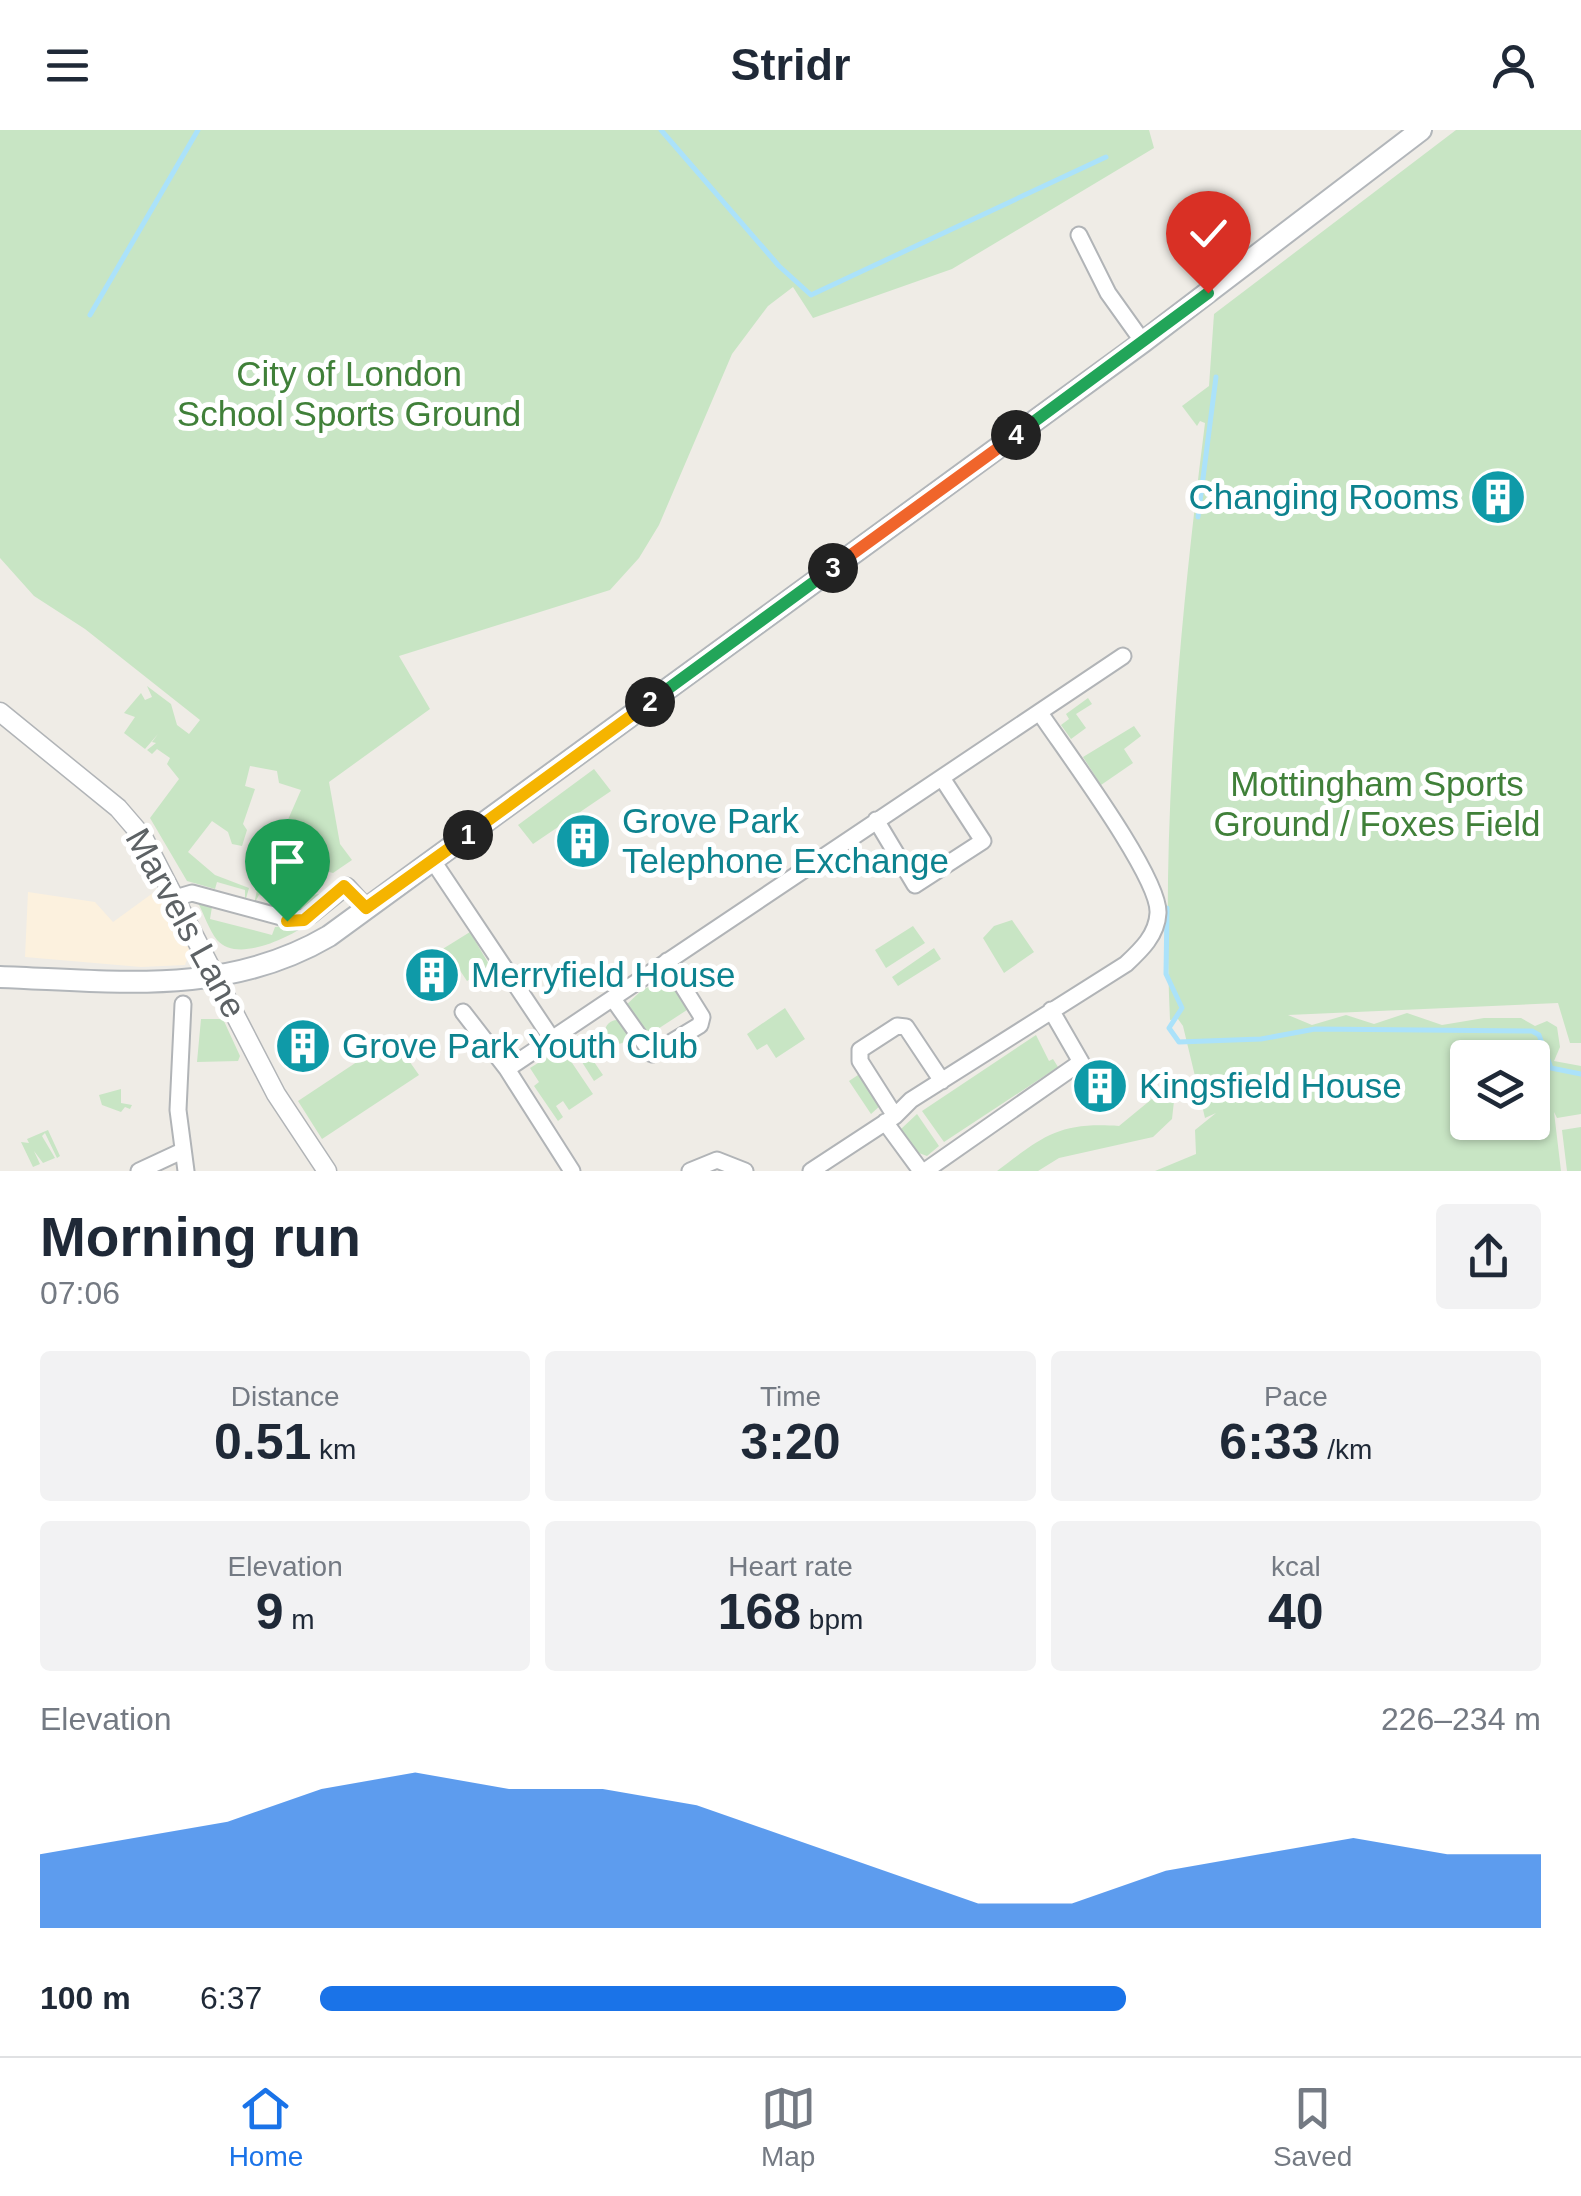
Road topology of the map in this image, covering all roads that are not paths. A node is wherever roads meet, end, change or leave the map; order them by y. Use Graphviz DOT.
graph roads {
  1 [pos="1421,130"];
  2 [pos="1079,235"];
  3 [pos="1143,342"];
  4 [pos="1123,656"];
  5 [pos="0,712"];
  6 [pos="1040,713"];
  7 [pos="942,778"];
  8 [pos="876,820"];
  9 [pos="433,861"];
  10 [pos="175,898"];
  11 [pos="366,908"];
  12 [pos="667,962"];
  13 [pos="0,977"];
  14 [pos="218,977"];
  15 [pos="612,999"];
  16 [pos="182,1004"];
  17 [pos="1052,1010"];
  18 [pos="463,1012"];
  19 [pos="552,1039"];
  20 [pos="507,1070"];
  21 [pos="942,1081"];
  22 [pos="890,1119"];
  23 [pos="182,1150"];
  24 [pos="139,1171"];
  25 [pos="186,1171"];
  26 [pos="327,1171"];
  27 [pos="572,1171"];
  28 [pos="690,1171"];
  29 [pos="745,1171"];
  30 [pos="811,1171"];
  31 [pos="923,1171"];
  1 -- 3 [label="main road"];
  2 -- 3 [label="street"];
  3 -- 9 [label="main road"];
  4 -- 6 [label="street"];
  5 -- 10 [label="street, Marvels Lane"];
  6 -- 7 [label="street"];
  6 -- 17 [label="street"];
  7 -- 8 [label="street"];
  7 -- 8 [label="street"];
  8 -- 12 [label="street"];
  9 -- 11 [label="main road"];
  9 -- 19 [label="street"];
  10 -- 11 [label="street"];
  10 -- 14 [label="street, Marvels Lane"];
  11 -- 14 [label="main road"];
  12 -- 15 [label="street"];
  12 -- 15 [label="street"];
  13 -- 14 [label="main road"];
  14 -- 26 [label="street, Marvels Lane"];
  15 -- 19 [label="street"];
  16 -- 23 [label="street"];
  17 -- 21 [label="street"];
  17 -- 31 [label="street"];
  18 -- 20 [label="street"];
  19 -- 20 [label="street"];
  20 -- 27 [label="street"];
  21 -- 22 [label="street"];
  21 -- 22 [label="street"];
  22 -- 30 [label="street"];
  22 -- 31 [label="street"];
  23 -- 24 [label="street"];
  23 -- 25 [label="street"];
  28 -- 29 [label="street"];
}
